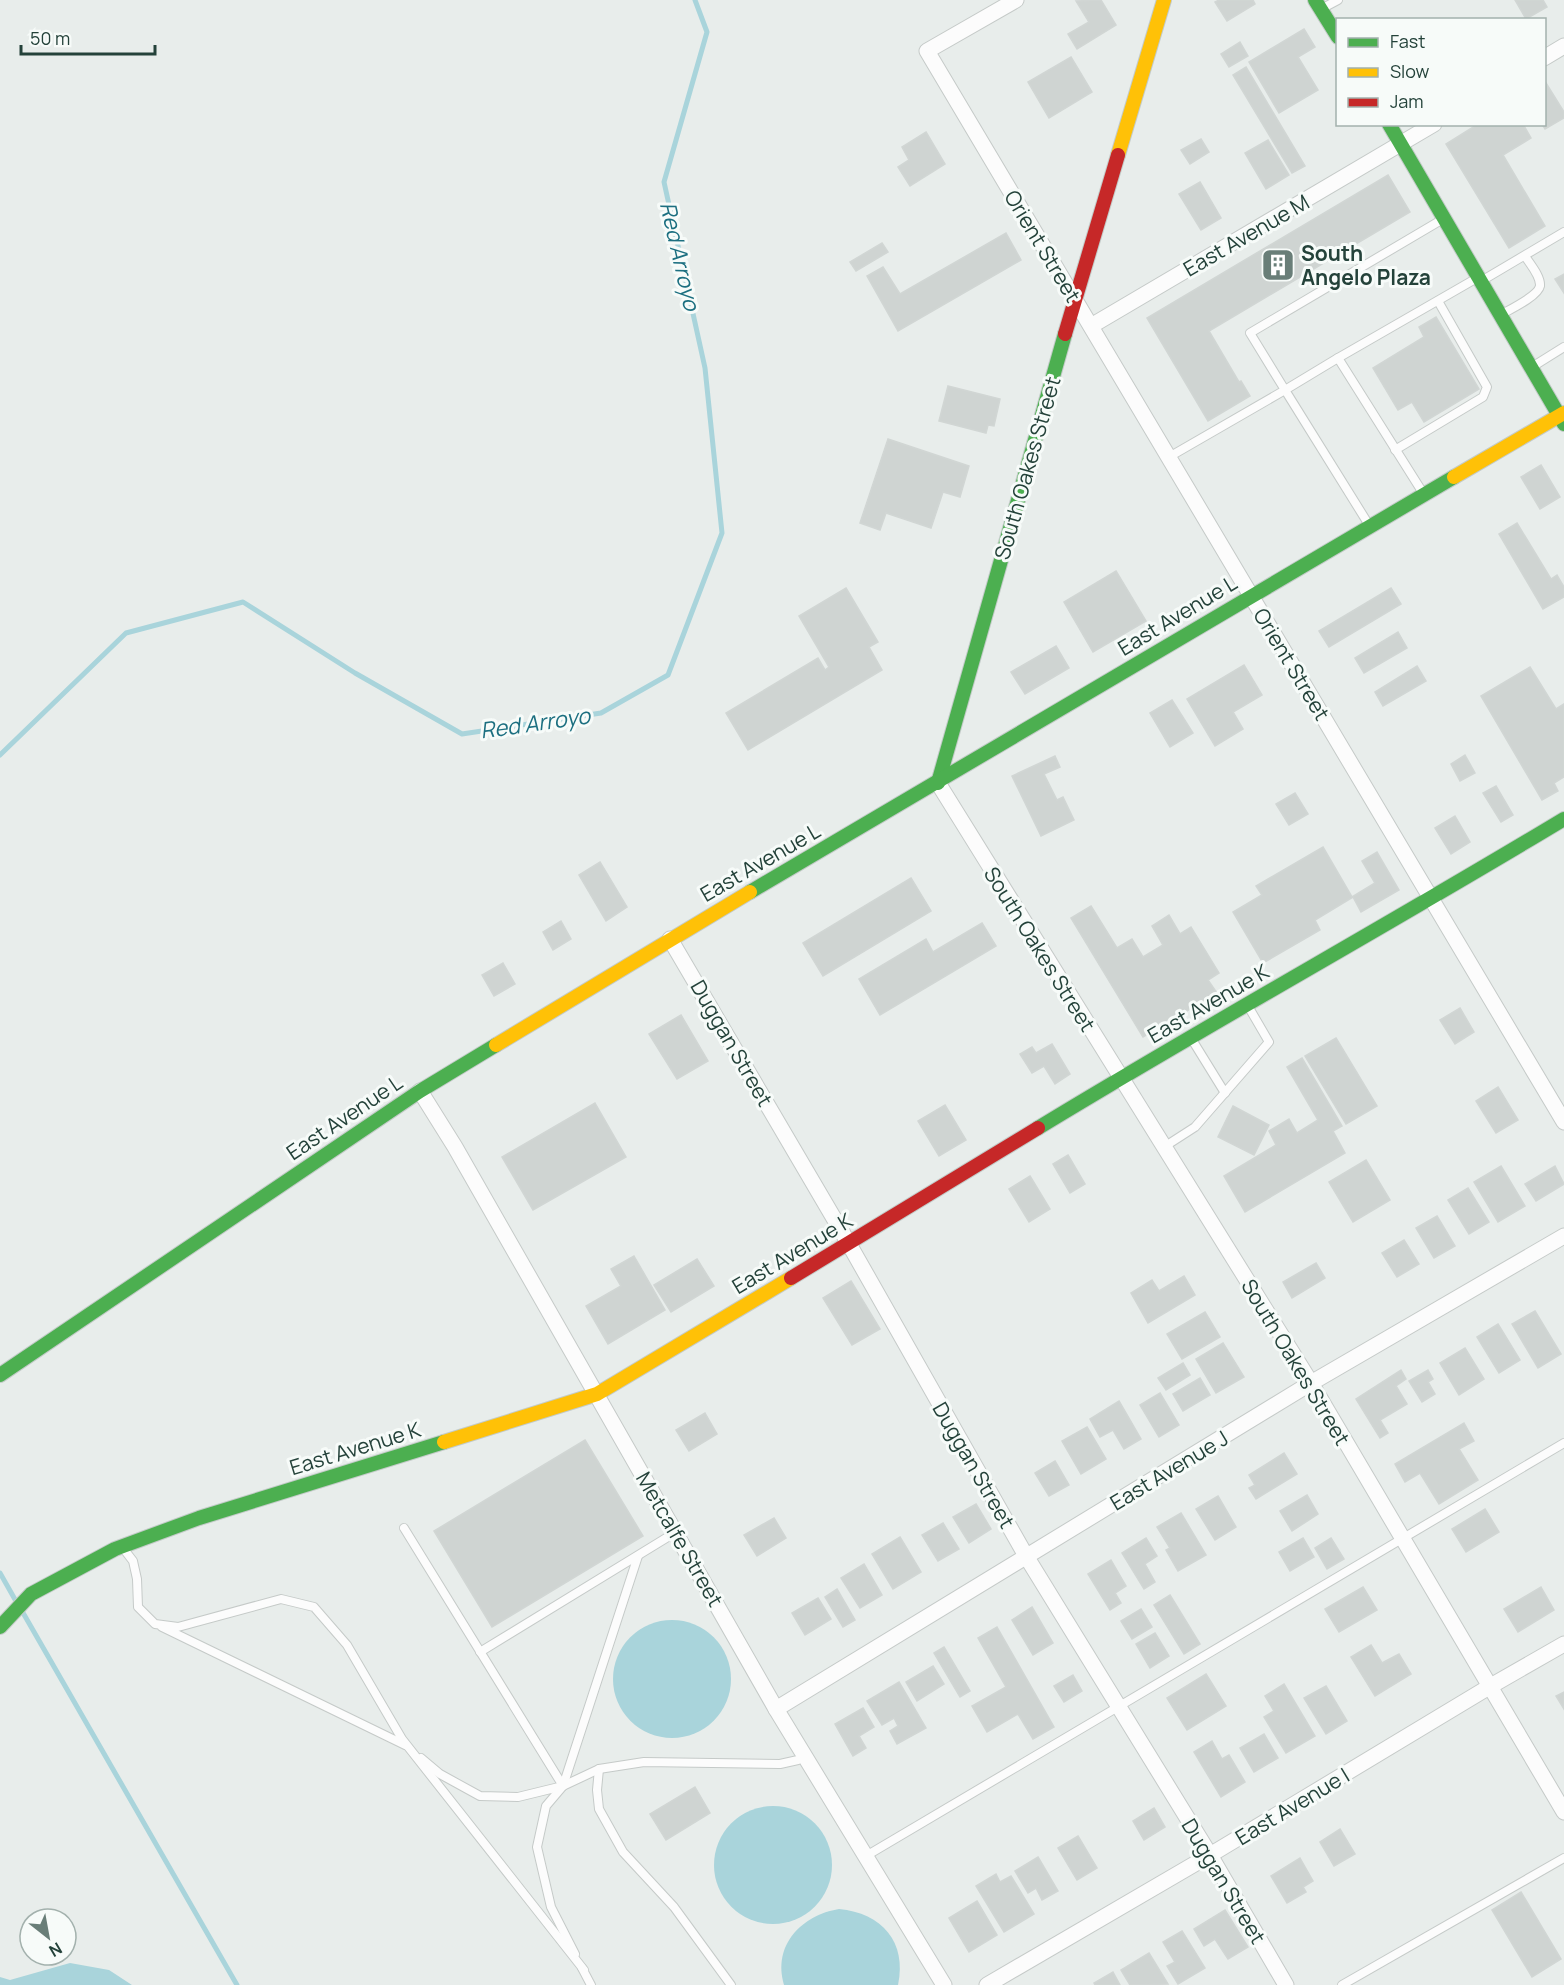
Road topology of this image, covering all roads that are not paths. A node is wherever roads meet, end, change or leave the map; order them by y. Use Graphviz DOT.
graph roads {
  1 [pos="1016,0"];
  2 [pos="1164,0"];
  3 [pos="1338,0"];
  4 [pos="1318,5"];
  5 [pos="1336,35"];
  6 [pos="1564,46"];
  7 [pos="1546,57"];
  8 [pos="1390,126"];
  9 [pos="1431,126"];
  10 [pos="1401,144"];
  11 [pos="1444,219"];
  12 [pos="1564,232"];
  13 [pos="1525,255"];
  14 [pos="1480,279"];
  15 [pos="1075,299"];
  16 [pos="1438,301"];
  17 [pos="1500,315"];
  18 [pos="1091,326"];
  19 [pos="1564,348"];
  20 [pos="1338,358"];
  21 [pos="1531,368"];
  22 [pos="1285,390"];
  23 [pos="1562,418"];
  24 [pos="1395,450"];
  25 [pos="1169,457"];
  26 [pos="1423,494"];
  27 [pos="1369,526"];
  28 [pos="1251,595"];
  29 [pos="938,783"];
  30 [pos="1564,819"];
  31 [pos="1431,899"];
  32 [pos="670,939"];
  33 [pos="1247,1005"];
  34 [pos="1191,1037"];
  35 [pos="1120,1078"];
  36 [pos="420,1091"];
  37 [pos="1225,1093"];
  38 [pos="1564,1122"];
  39 [pos="1164,1148"];
  40 [pos="1564,1236"];
  41 [pos="849,1244"];
  42 [pos="0,1375"];
  43 [pos="1311,1383"];
  44 [pos="597,1394"];
  45 [pos="1564,1443"];
  46 [pos="404,1528"];
  47 [pos="676,1532"];
  48 [pos="1401,1538"];
  49 [pos="122,1546"];
  50 [pos="638,1556"];
  51 [pos="1026,1556"];
  52 [pos="155,1624"];
  53 [pos="0,1627"];
  54 [pos="1564,1644"];
  55 [pos="480,1652"];
  56 [pos="1489,1687"];
  57 [pos="1118,1707"];
  58 [pos="776,1708"];
  59 [pos="407,1746"];
  60 [pos="805,1755"];
  61 [pos="599,1770"];
  62 [pos="563,1786"];
  63 [pos="1564,1812"];
  64 [pos="866,1856"];
  65 [pos="1210,1856"];
  66 [pos="1564,1858"];
  67 [pos="584,1970"];
  68 [pos="591,1985"];
  69 [pos="731,1985"];
  70 [pos="944,1985"];
  71 [pos="987,1985"];
  72 [pos="1286,1985"];
  73 [pos="1342,1985"];
  1 -- 15 [label="street, Orient Street"];
  2 -- 15 [label="main road, South Oakes Street"];
  3 -- 4 [label="lane"];
  4 -- 5 [label="main road"];
  6 -- 7 [label="street"];
  8 -- 10 [label="main road"];
  9 -- 10 [label="street, East Avenue M"];
  10 -- 11 [label="main road"];
  10 -- 18 [label="street, East Avenue M"];
  11 -- 14 [label="main road"];
  11 -- 22 [label="lane"];
  12 -- 13 [label="lane"];
  13 -- 14 [label="lane"];
  13 -- 17 [label="lane"];
  14 -- 16 [label="lane"];
  14 -- 17 [label="main road"];
  15 -- 18 [label="street, Orient Street"];
  15 -- 29 [label="main road, South Oakes Street"];
  16 -- 20 [label="lane"];
  16 -- 24 [label="lane"];
  17 -- 21 [label="main road"];
  18 -- 25 [label="street, Orient Street"];
  19 -- 21 [label="lane"];
  20 -- 22 [label="lane"];
  20 -- 24 [label="lane"];
  21 -- 23 [label="main road"];
  22 -- 25 [label="lane"];
  22 -- 27 [label="lane"];
  23 -- 26 [label="main road, East Avenue L"];
  24 -- 26 [label="lane"];
  25 -- 28 [label="street, Orient Street"];
  26 -- 27 [label="main road, East Avenue L"];
  27 -- 28 [label="main road, East Avenue L"];
  28 -- 29 [label="main road, East Avenue L"];
  28 -- 31 [label="street, Orient Street"];
  29 -- 32 [label="main road, East Avenue L"];
  29 -- 35 [label="street, South Oakes Street"];
  30 -- 31 [label="main road, East Avenue K"];
  31 -- 33 [label="main road, East Avenue K"];
  31 -- 38 [label="street, Orient Street"];
  32 -- 36 [label="main road, East Avenue L"];
  32 -- 41 [label="street, Duggan Street"];
  33 -- 34 [label="main road, East Avenue K"];
  33 -- 37 [label="lane"];
  34 -- 35 [label="main road, East Avenue K"];
  34 -- 37 [label="lane"];
  35 -- 39 [label="street, South Oakes Street"];
  35 -- 41 [label="main road, East Avenue K"];
  36 -- 42 [label="main road, East Avenue L"];
  36 -- 44 [label="street, Metcalfe Street"];
  37 -- 39 [label="lane"];
  39 -- 43 [label="street, South Oakes Street"];
  40 -- 43 [label="street, East Avenue J"];
  41 -- 44 [label="main road, East Avenue K"];
  41 -- 51 [label="street, Duggan Street"];
  43 -- 48 [label="street, South Oakes Street"];
  43 -- 51 [label="street, East Avenue J"];
  44 -- 47 [label="street, Metcalfe Street"];
  44 -- 49 [label="main road, East Avenue K"];
  45 -- 48 [label="lane"];
  46 -- 55 [label="lane"];
  47 -- 50 [label="lane"];
  47 -- 58 [label="street, Metcalfe Street"];
  48 -- 56 [label="street, South Oakes Street"];
  48 -- 57 [label="lane"];
  49 -- 52 [label="lane"];
  49 -- 53 [label="main road, East Avenue K"];
  50 -- 55 [label="lane"];
  50 -- 62 [label="lane"];
  51 -- 57 [label="street, Duggan Street"];
  51 -- 58 [label="street, East Avenue J"];
  52 -- 59 [label="lane"];
  52 -- 59 [label="lane"];
  54 -- 56 [label="street, East Avenue I"];
  55 -- 62 [label="lane"];
  56 -- 63 [label="street, South Oakes Street"];
  56 -- 65 [label="street, East Avenue I"];
  57 -- 64 [label="lane"];
  57 -- 65 [label="street, Duggan Street"];
  58 -- 60 [label="street, Metcalfe Street"];
  59 -- 62 [label="lane"];
  59 -- 67 [label="lane"];
  60 -- 61 [label="lane"];
  60 -- 64 [label="street, Metcalfe Street"];
  61 -- 62 [label="lane"];
  61 -- 69 [label="lane"];
  62 -- 67 [label="lane"];
  64 -- 70 [label="street, Metcalfe Street"];
  65 -- 71 [label="street, East Avenue I"];
  65 -- 72 [label="street, Duggan Street"];
  66 -- 73 [label="lane"];
  67 -- 68 [label="lane"];
}
